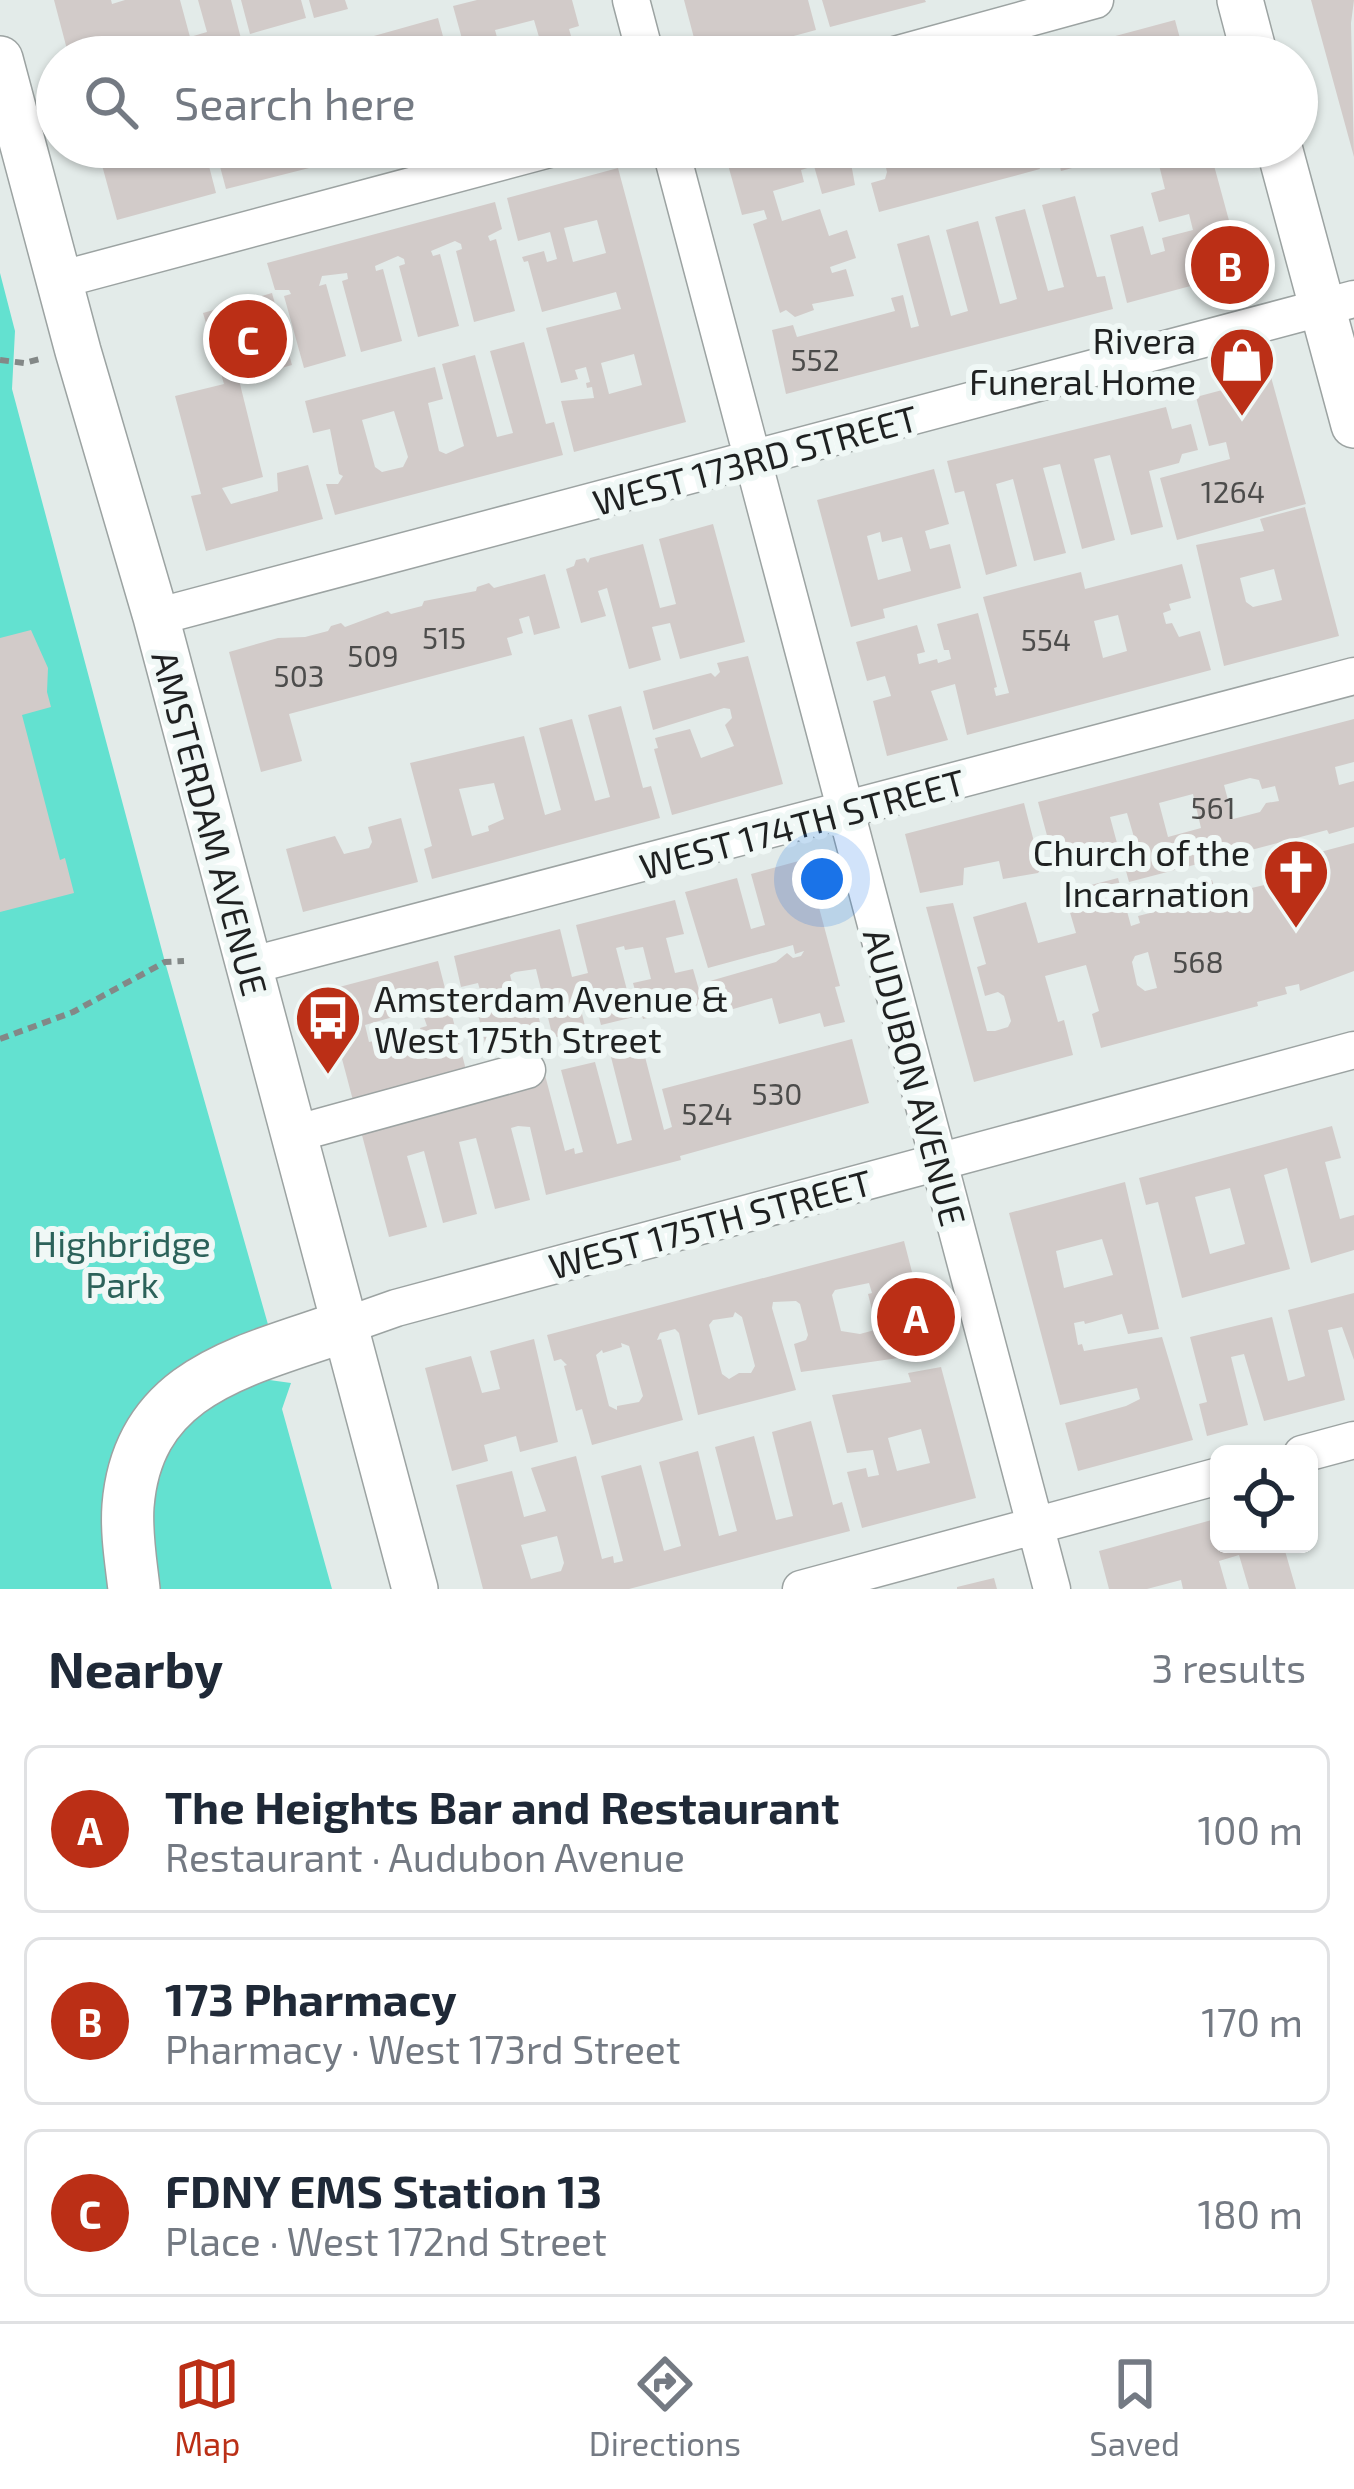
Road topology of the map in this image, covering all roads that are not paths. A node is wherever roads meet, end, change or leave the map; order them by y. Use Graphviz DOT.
graph roads {
  1 [pos="631,0"];
  2 [pos="1095,0"];
  3 [pos="1240,0"];
  4 [pos="640,36"];
  5 [pos="964,36"];
  6 [pos="1249,36"];
  7 [pos="0,59"];
  8 [pos="478,168"];
  9 [pos="675,168"];
  10 [pos="1287,168"];
  11 [pos="59,280"];
  12 [pos="1338,303"];
  13 [pos="1354,425"];
  14 [pos="750,460"];
  15 [pos="156,617"];
  16 [pos="1354,676"];
  17 [pos="845,812"];
  18 [pos="249,966"];
  19 [pos="1354,1050"];
  20 [pos="527,1070"];
  21 [pos="294,1134"];
  22 [pos="938,1160"];
  23 [pos="345,1326"];
  24 [pos="1354,1440"];
  25 [pos="1318,1450"];
  26 [pos="1210,1478"];
  27 [pos="1035,1526"];
  28 [pos="134,1589"];
  29 [pos="416,1589"];
  30 [pos="801,1589"];
  31 [pos="1052,1589"];
  1 -- 4 [label="street"];
  2 -- 5 [label="street"];
  3 -- 6 [label="main road"];
  7 -- 11 [label="main road, AMSTERDAM AVENUE"];
  8 -- 11 [label="street"];
  9 -- 14 [label="street, AUDUBON AVENUE"];
  10 -- 12 [label="main road"];
  11 -- 15 [label="main road, AMSTERDAM AVENUE"];
  12 -- 13 [label="main road"];
  12 -- 14 [label="street, WEST 173RD STREET"];
  14 -- 15 [label="street, WEST 173RD STREET"];
  14 -- 17 [label="street, AUDUBON AVENUE"];
  15 -- 18 [label="main road, AMSTERDAM AVENUE"];
  16 -- 17 [label="street, WEST 174TH STREET"];
  17 -- 18 [label="street, WEST 174TH STREET"];
  17 -- 22 [label="street, AUDUBON AVENUE"];
  18 -- 21 [label="main road, AMSTERDAM AVENUE"];
  19 -- 22 [label="street, WEST 175TH STREET"];
  20 -- 21 [label="street"];
  21 -- 23 [label="main road, AMSTERDAM AVENUE"];
  22 -- 23 [label="street, WEST 175TH STREET"];
  22 -- 27 [label="street, AUDUBON AVENUE"];
  23 -- 28 [label="highway"];
  23 -- 29 [label="main road, AMSTERDAM AVENUE"];
  24 -- 25 [label="street"];
  26 -- 27 [label="street"];
  27 -- 30 [label="street"];
  27 -- 31 [label="street, AUDUBON AVENUE"];
}
